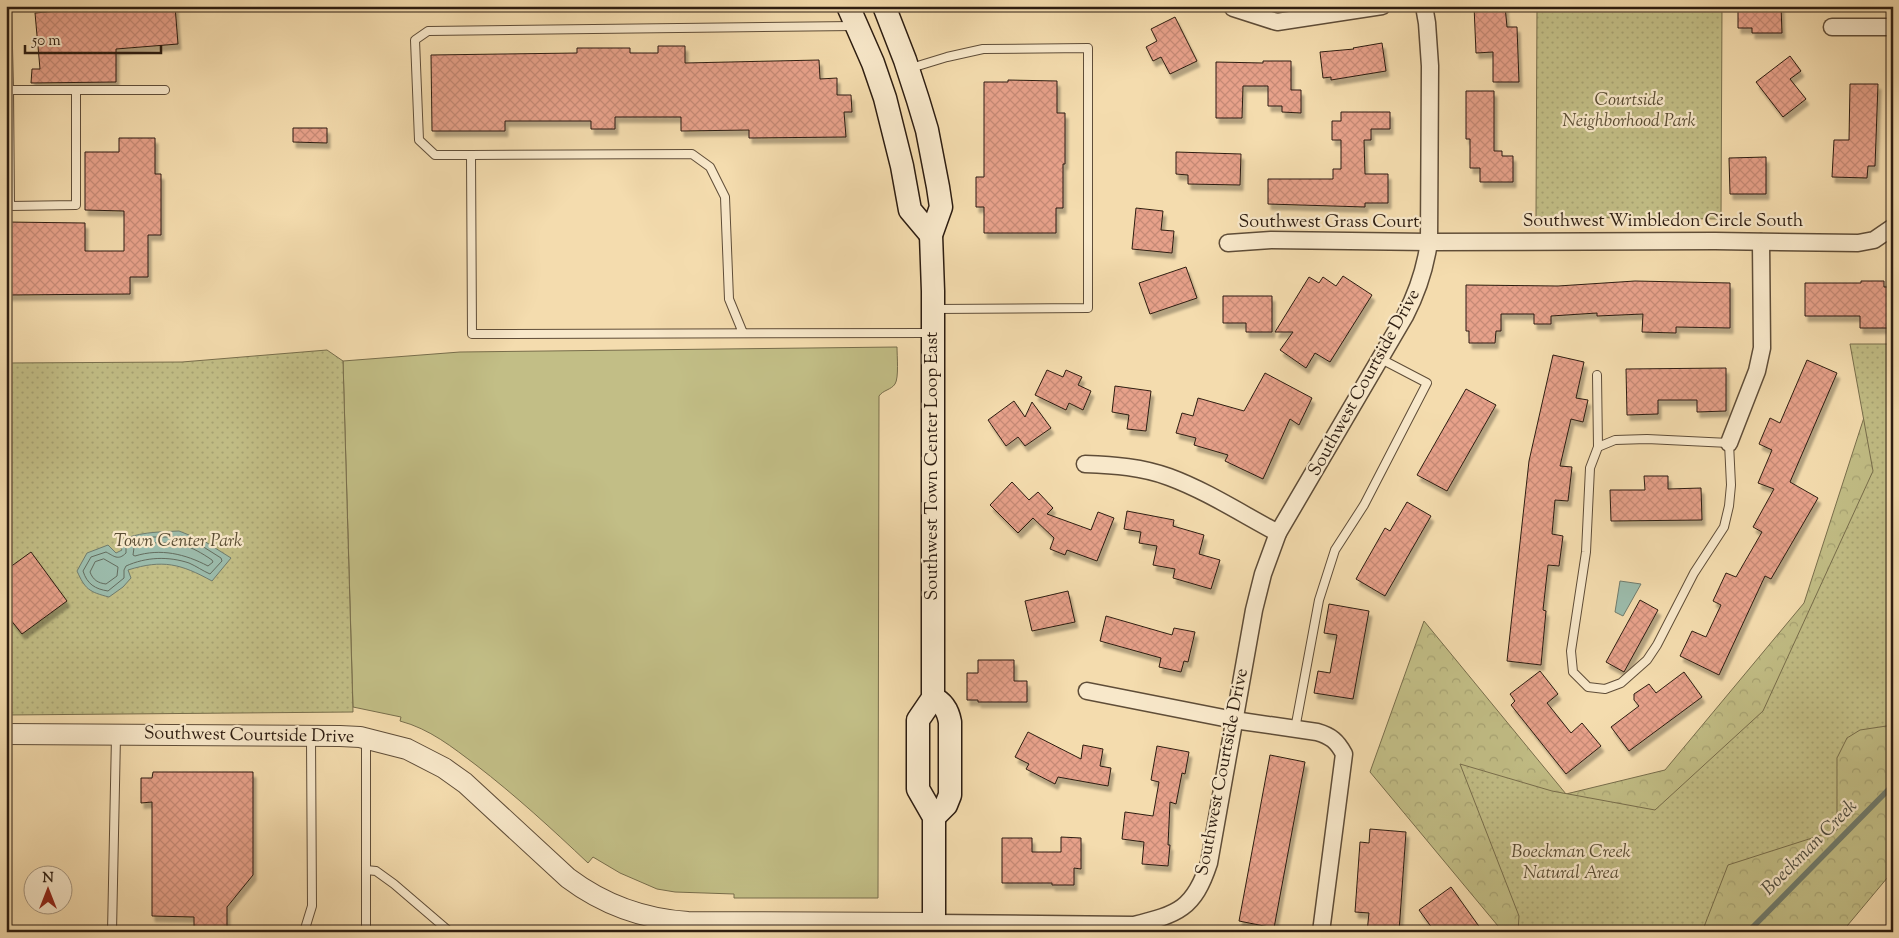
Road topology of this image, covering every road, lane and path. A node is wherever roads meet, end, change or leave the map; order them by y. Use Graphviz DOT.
graph roads {
  1 [pos="7,6"];
  2 [pos="884,6"];
  3 [pos="1382,6"];
  4 [pos="1424,6"];
  5 [pos="1233,8"];
  6 [pos="853,16"];
  7 [pos="1832,27"];
  8 [pos="1893,27"];
  9 [pos="908,69"];
  10 [pos="9,90"];
  11 [pos="76,90"];
  12 [pos="165,90"];
  13 [pos="471,155"];
  14 [pos="1893,227"];
  15 [pos="931,235"];
  16 [pos="1430,242"];
  17 [pos="1761,242"];
  18 [pos="1228,243"];
  19 [pos="933,309"];
  20 [pos="743,333"];
  21 [pos="933,333"];
  22 [pos="1380,359"];
  23 [pos="1597,375"];
  24 [pos="1729,443"];
  25 [pos="1598,447"];
  26 [pos="1086,464"];
  27 [pos="1278,533"];
  28 [pos="1087,691"];
  29 [pos="933,698"];
  30 [pos="1234,720"];
  31 [pos="1295,728"];
  32 [pos="6,734"];
  33 [pos="116,734"];
  34 [pos="311,736"];
  35 [pos="366,738"];
  36 [pos="934,817"];
  37 [pos="366,870"];
  38 [pos="712,927"];
  39 [pos="934,927"];
  40 [pos="1099,928"];
  41 [pos="112,932"];
  42 [pos="304,932"];
  43 [pos="369,932"];
  44 [pos="450,932"];
  45 [pos="1321,932"];
  1 -- 10 [label="lane"];
  2 -- 9 [label="main road, Southwest Town Center Loop East"];
  3 -- 5 [label="street"];
  4 -- 16 [label="street, Southwest Courtside Drive"];
  6 -- 13 [label="lane"];
  6 -- 15 [label="main road"];
  7 -- 8 [label="street"];
  9 -- 15 [label="main road, Southwest Town Center Loop East"];
  9 -- 19 [label="lane"];
  10 -- 11 [label="lane"];
  10 -- 11 [label="lane"];
  11 -- 12 [label="lane"];
  13 -- 20 [label="lane"];
  13 -- 20 [label="lane"];
  14 -- 17 [label="street, Southwest Wimbledon Circle South"];
  15 -- 19 [label="main road, Southwest Town Center Loop East"];
  16 -- 17 [label="street, Southwest Wimbledon Circle South"];
  16 -- 18 [label="street, Southwest Grass Court"];
  16 -- 22 [label="street, Southwest Courtside Drive"];
  17 -- 24 [label="street"];
  19 -- 21 [label="main road, Southwest Town Center Loop East"];
  20 -- 21 [label="lane"];
  21 -- 29 [label="main road, Southwest Town Center Loop East"];
  22 -- 27 [label="street, Southwest Courtside Drive"];
  22 -- 31 [label="lane"];
  23 -- 25 [label="lane"];
  24 -- 25 [label="lane"];
  24 -- 25 [label="lane"];
  26 -- 27 [label="street"];
  27 -- 30 [label="street, Southwest Courtside Drive"];
  28 -- 30 [label="street"];
  29 -- 36 [label="main road"];
  29 -- 36 [label="main road"];
  30 -- 31 [label="street"];
  30 -- 40 [label="street, Southwest Courtside Drive"];
  31 -- 45 [label="street"];
  32 -- 33 [label="street, Southwest Courtside Drive"];
  33 -- 34 [label="street, Southwest Courtside Drive"];
  33 -- 41 [label="lane"];
  34 -- 35 [label="street, Southwest Courtside Drive"];
  34 -- 42 [label="lane"];
  35 -- 37 [label="lane"];
  35 -- 38 [label="street, Southwest Courtside Drive"];
  36 -- 39 [label="main road"];
  37 -- 43 [label="lane"];
  37 -- 44 [label="lane"];
  38 -- 39 [label="street, Southwest Courtside Drive"];
  39 -- 40 [label="street, Southwest Courtside Drive"];
}
